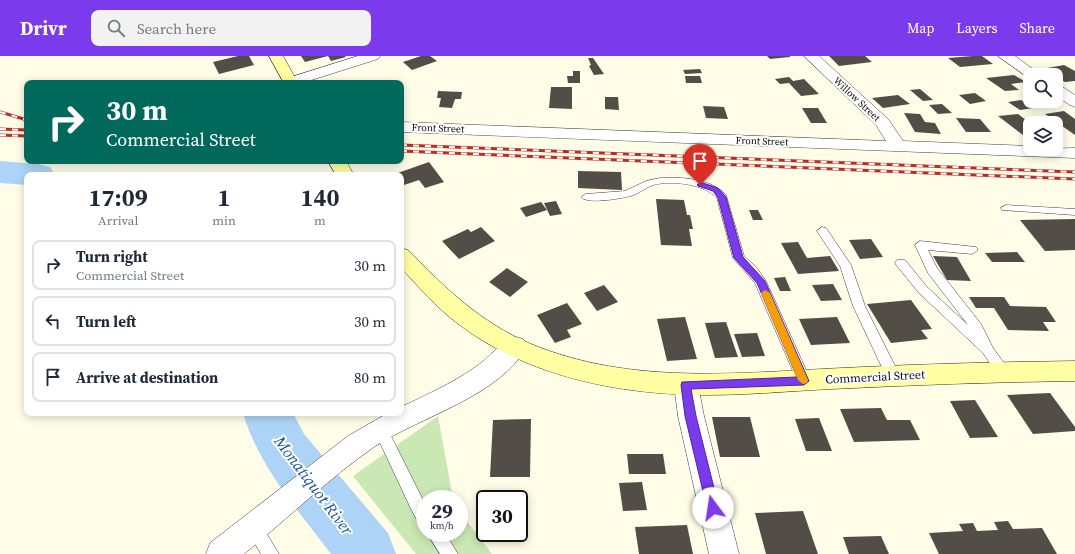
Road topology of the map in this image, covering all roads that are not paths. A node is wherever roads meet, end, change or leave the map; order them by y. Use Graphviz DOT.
graph roads {
  1 [pos="276,56"];
  2 [pos="373,56"];
  3 [pos="811,56"];
  4 [pos="1005,56"];
  5 [pos="1023,68"];
  6 [pos="290,80"];
  7 [pos="297,80"];
  8 [pos="1063,94"];
  9 [pos="1075,102"];
  10 [pos="404,127"];
  11 [pos="898,146"];
  12 [pos="1075,154"];
  13 [pos="586,197"];
  14 [pos="1006,208"];
  15 [pos="1075,212"];
  16 [pos="822,231"];
  17 [pos="972,250"];
  18 [pos="404,258"];
  19 [pos="901,263"];
  20 [pos="515,346"];
  21 [pos="988,351"];
  22 [pos="1003,371"];
  23 [pos="1075,371"];
  24 [pos="893,376"];
  25 [pos="804,381"];
  26 [pos="686,385"];
  27 [pos="381,430"];
  28 [pos="416,504"];
  29 [pos="253,527"];
  30 [pos="441,542"];
  31 [pos="221,554"];
  32 [pos="271,554"];
  33 [pos="450,554"];
  34 [pos="724,554"];
  1 -- 6 [label="main road"];
  2 -- 7 [label="street"];
  3 -- 11 [label="street, Willow Street"];
  4 -- 5 [label="street"];
  8 -- 9 [label="street"];
  10 -- 11 [label="street, Front Street"];
  11 -- 12 [label="street, Front Street"];
  13 -- 25 [label="lane"];
  14 -- 15 [label="lane"];
  16 -- 24 [label="lane"];
  17 -- 21 [label="lane"];
  18 -- 20 [label="main road, Commercial Street"];
  19 -- 21 [label="lane"];
  20 -- 26 [label="main road, Commercial Street"];
  20 -- 27 [label="street"];
  21 -- 22 [label="lane"];
  22 -- 23 [label="main road, Commercial Street"];
  22 -- 24 [label="main road, Commercial Street"];
  24 -- 25 [label="main road, Commercial Street"];
  25 -- 26 [label="main road, Commercial Street"];
  26 -- 34 [label="street"];
  27 -- 28 [label="lane"];
  27 -- 29 [label="street"];
  29 -- 31 [label="street"];
  29 -- 32 [label="lane"];
  30 -- 33 [label="lane"];
}
